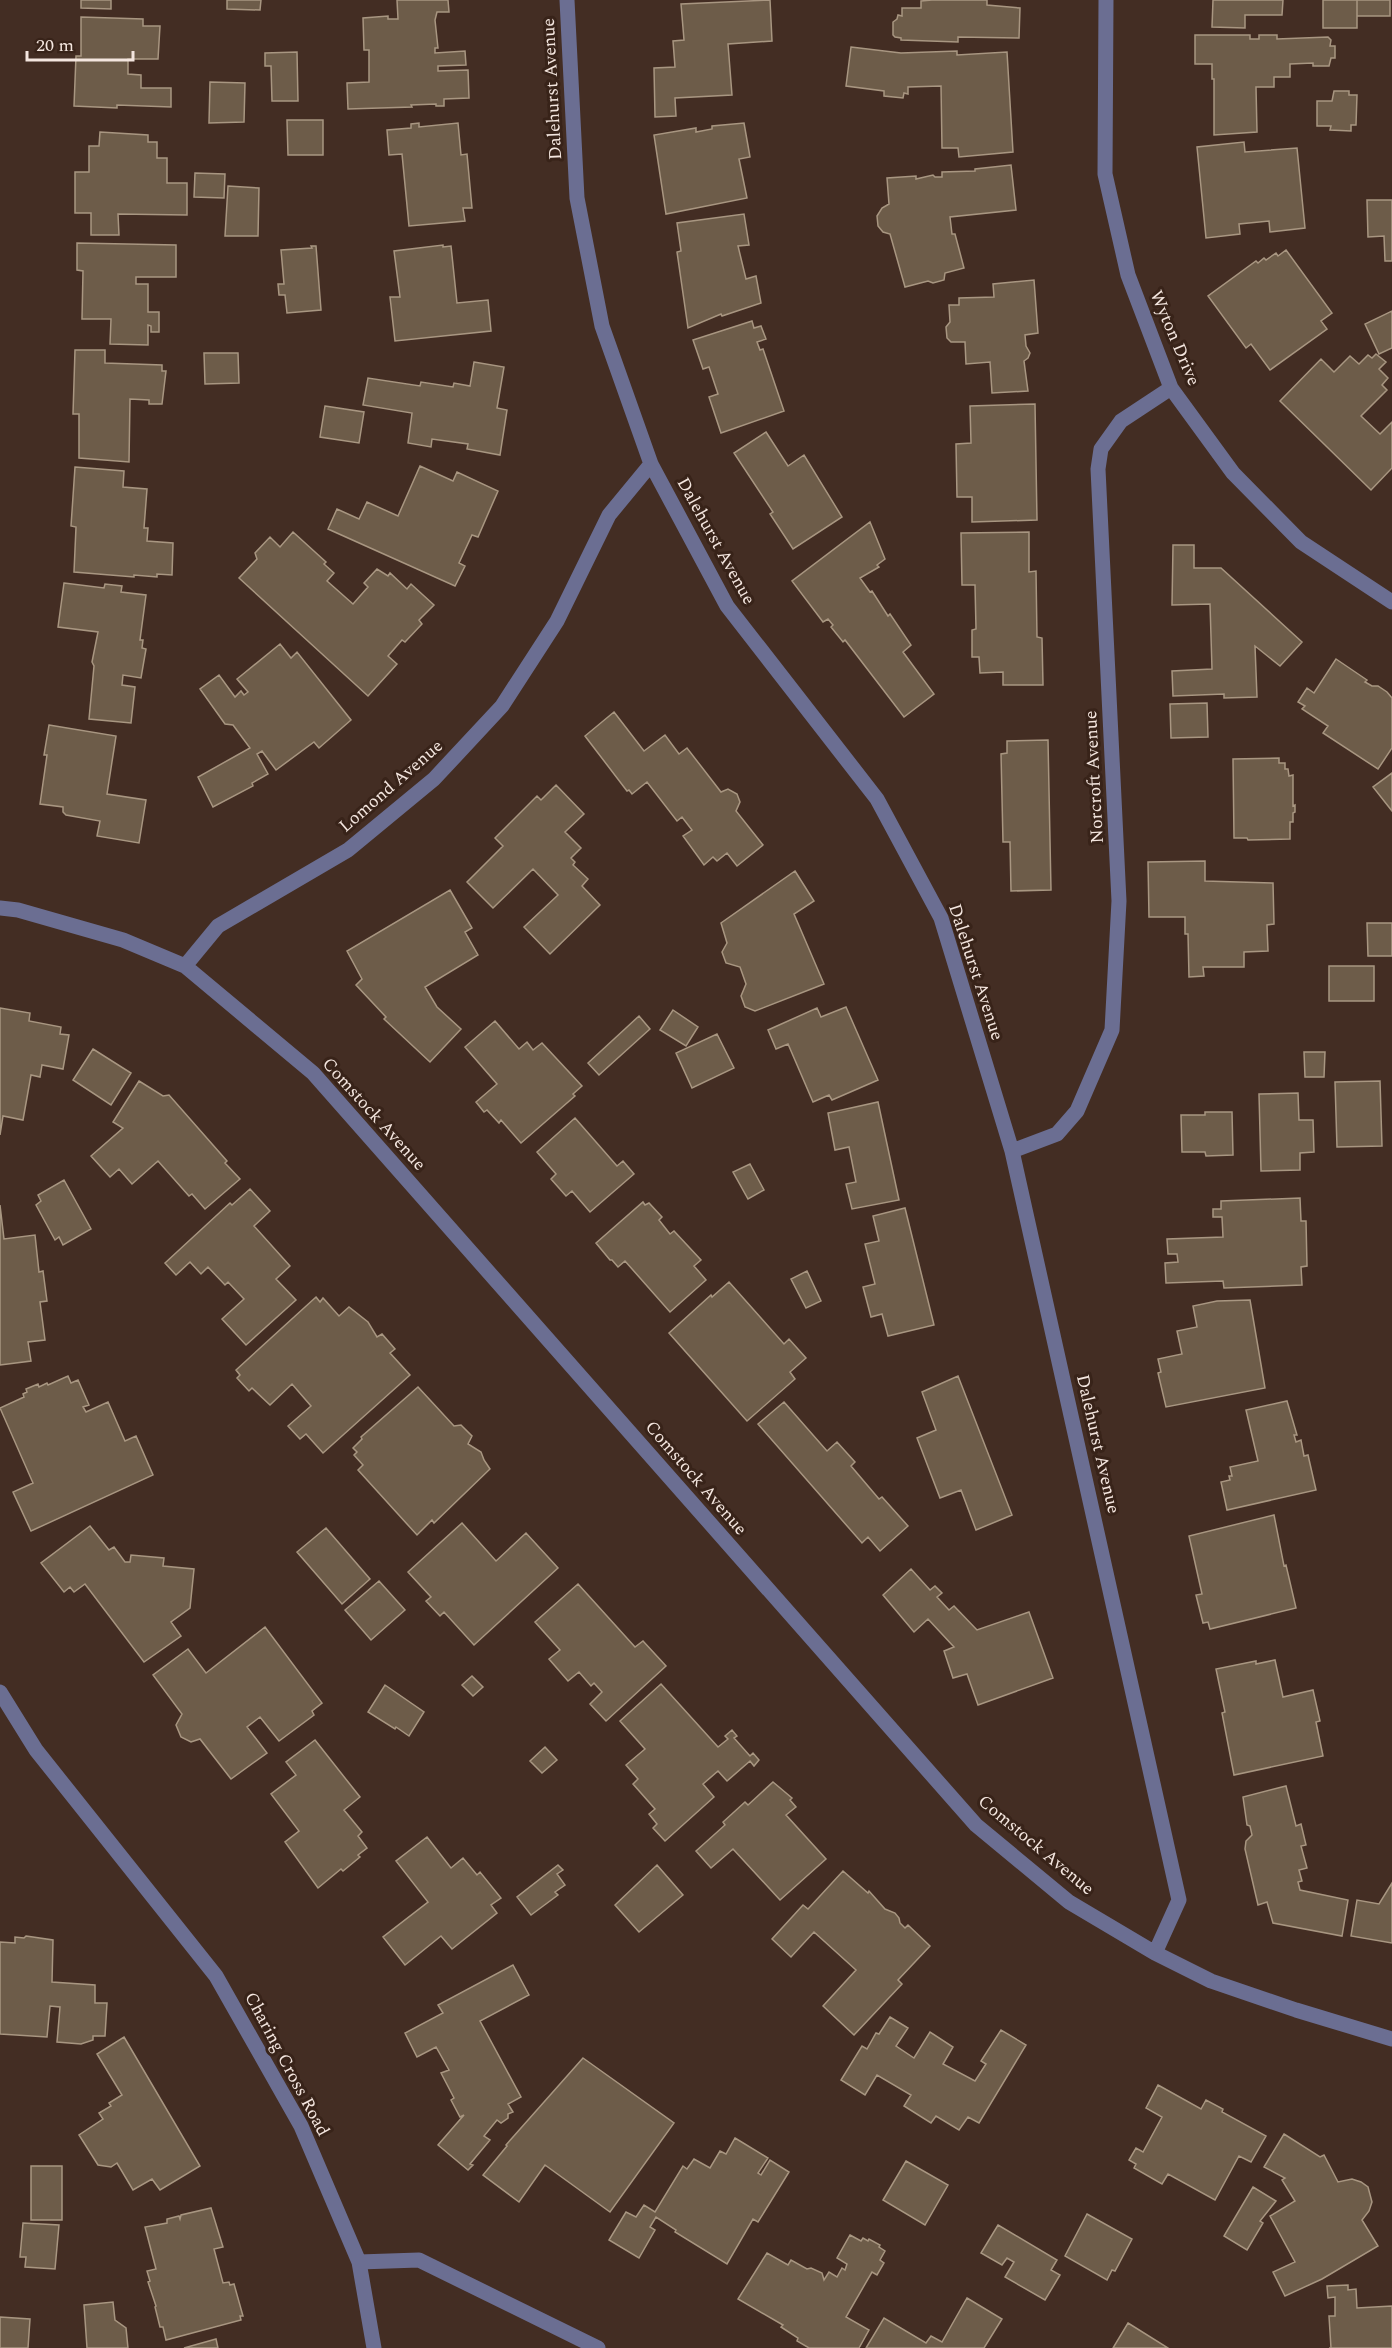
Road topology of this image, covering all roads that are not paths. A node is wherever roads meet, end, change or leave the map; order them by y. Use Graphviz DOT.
graph roads {
  1 [pos="567,0"];
  2 [pos="1106,0"];
  3 [pos="1171,388"];
  4 [pos="651,464"];
  5 [pos="1392,602"];
  6 [pos="0,908"];
  7 [pos="184,966"];
  8 [pos="1012,1150"];
  9 [pos="0,1692"];
  10 [pos="1155,1953"];
  11 [pos="1392,2039"];
  12 [pos="359,2262"];
  13 [pos="374,2348"];
  14 [pos="598,2348"];
  1 -- 4 [label="street, Dalehurst Avenue"];
  2 -- 3 [label="street, Wyton Drive"];
  3 -- 5 [label="street, Wyton Drive"];
  3 -- 8 [label="street, Norcroft Avenue"];
  4 -- 7 [label="street, Lomond Avenue"];
  4 -- 8 [label="street, Dalehurst Avenue"];
  6 -- 7 [label="street, Comstock Avenue"];
  7 -- 10 [label="street, Comstock Avenue"];
  8 -- 10 [label="street, Dalehurst Avenue"];
  9 -- 12 [label="street, Charing Cross Road"];
  10 -- 11 [label="street, Comstock Avenue"];
  12 -- 13 [label="street, Charing Cross Road"];
  12 -- 14 [label="street"];
}
